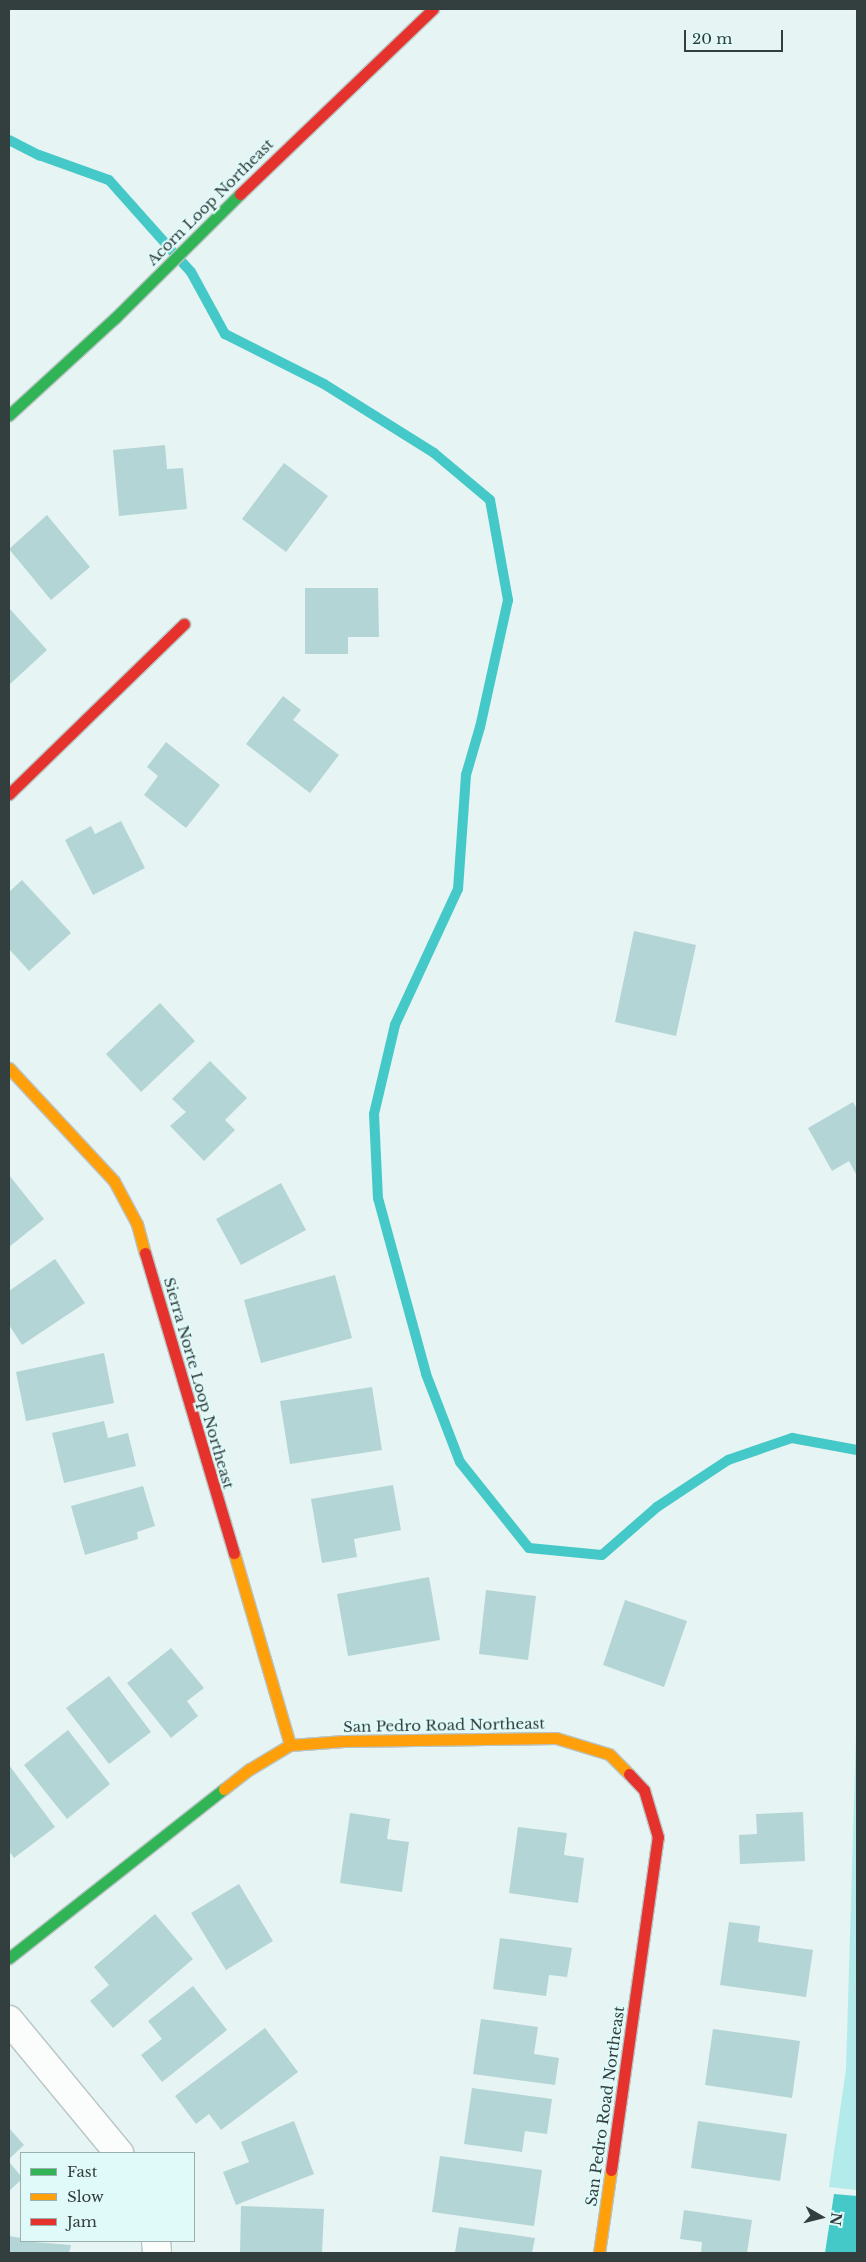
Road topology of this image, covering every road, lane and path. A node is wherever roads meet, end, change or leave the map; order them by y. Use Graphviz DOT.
graph roads {
  1 [pos="433,9"];
  2 [pos="9,415"];
  3 [pos="184,624"];
  4 [pos="9,794"];
  5 [pos="9,1068"];
  6 [pos="290,1745"];
  7 [pos="9,1958"];
  8 [pos="9,2020"];
  9 [pos="118,2152"];
  10 [pos="600,2253"];
  1 -- 2 [label="street, Acorn Loop Northeast"];
  3 -- 4 [label="street"];
  5 -- 6 [label="street, Sierra Norte Loop Northeast"];
  6 -- 7 [label="street, San Pedro Road Northeast"];
  6 -- 10 [label="street, San Pedro Road Northeast"];
  8 -- 9 [label="street"];
}
